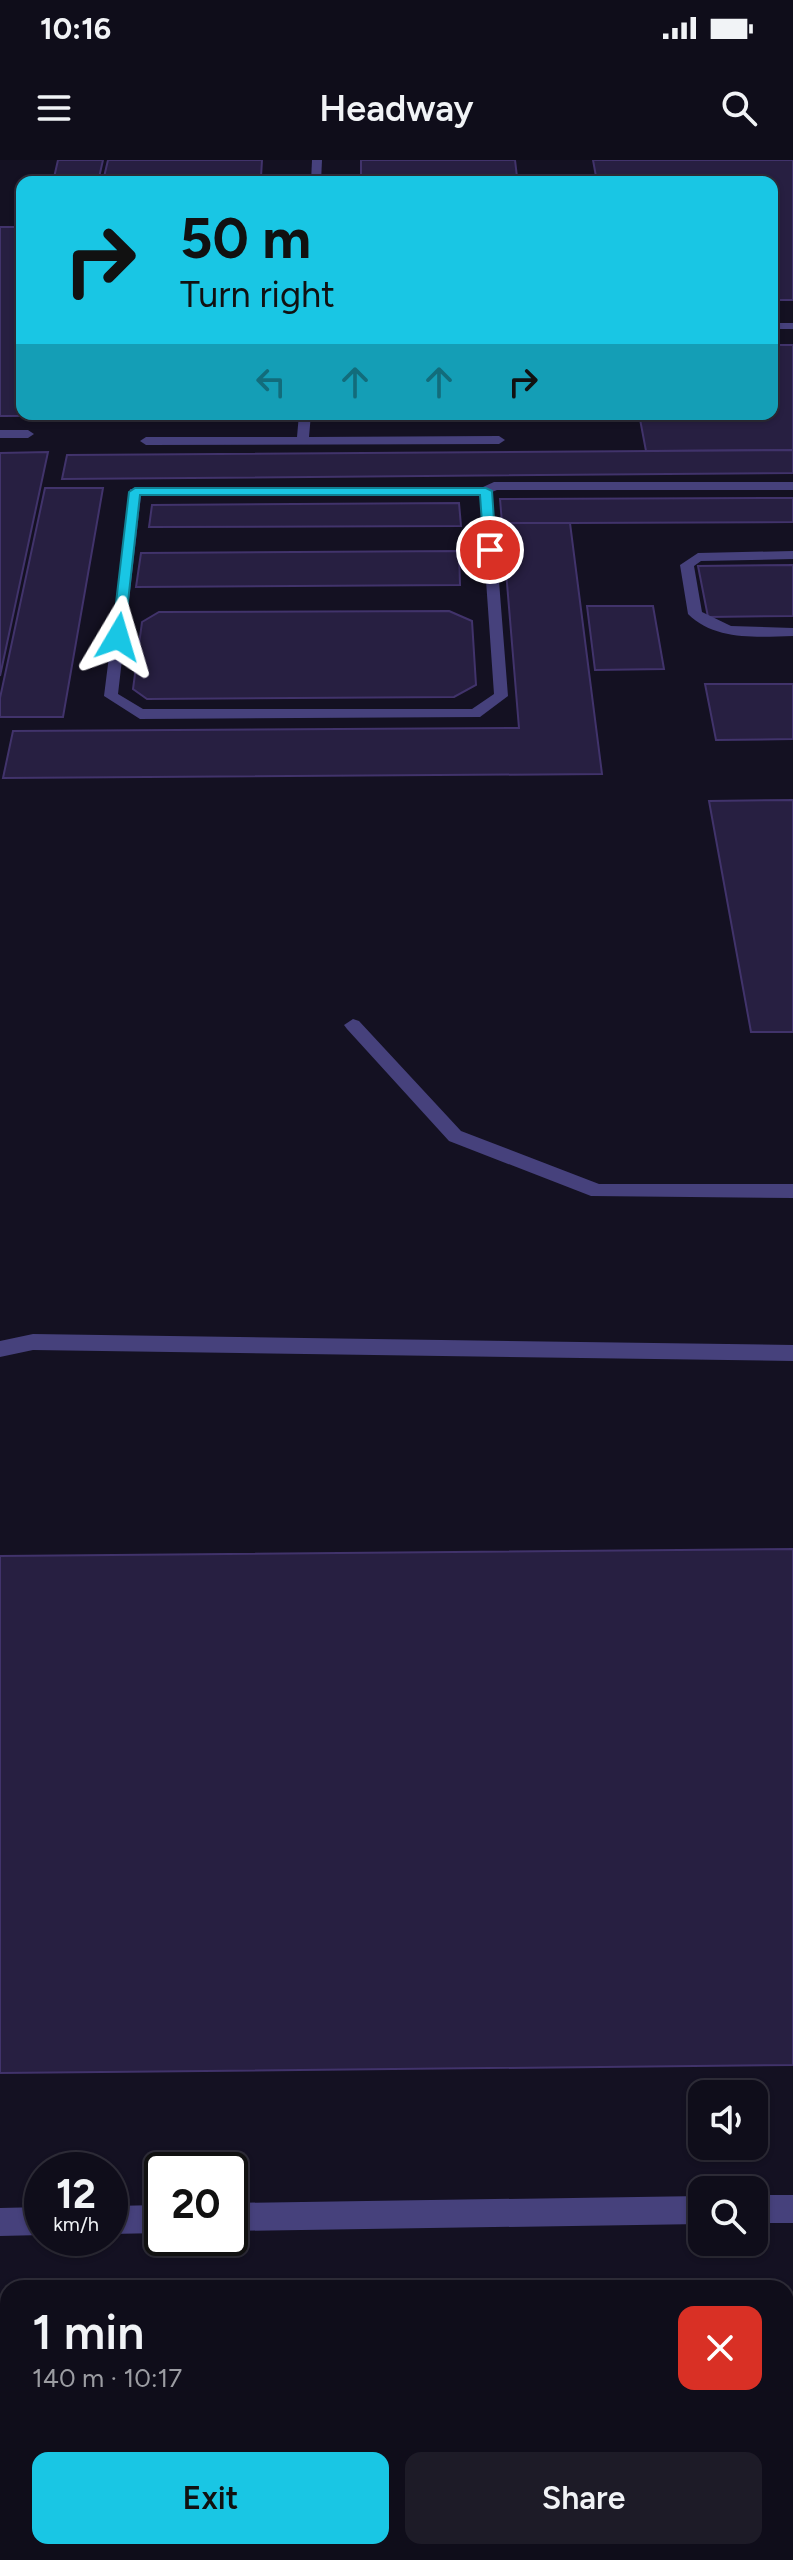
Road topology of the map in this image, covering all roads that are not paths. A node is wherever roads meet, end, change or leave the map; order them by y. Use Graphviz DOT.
graph roads {
  1 [pos="305,420"];
  2 [pos="0,434"];
  3 [pos="28,434"];
  4 [pos="303,440"];
  5 [pos="499,440"];
  6 [pos="146,441"];
  7 [pos="793,486"];
  8 [pos="486,491"];
  9 [pos="793,555"];
  10 [pos="793,632"];
  11 [pos="353,1025"];
  12 [pos="793,1191"];
  13 [pos="0,1349"];
  14 [pos="793,1353"];
  15 [pos="768,2209"];
  16 [pos="793,2209"];
  17 [pos="688,2210"];
  18 [pos="248,2217"];
  19 [pos="24,2221"];
  20 [pos="0,2222"];
  1 -- 4 [label="lane"];
  2 -- 3 [label="lane"];
  4 -- 5 [label="lane"];
  4 -- 6 [label="lane"];
  7 -- 8 [label="lane"];
  8 -- 8 [label="lane"];
  9 -- 10 [label="lane"];
  11 -- 12 [label="lane"];
  13 -- 14 [label="lane"];
  15 -- 16 [label="lane"];
  17 -- 18 [label="lane"];
  19 -- 20 [label="lane"];
}
